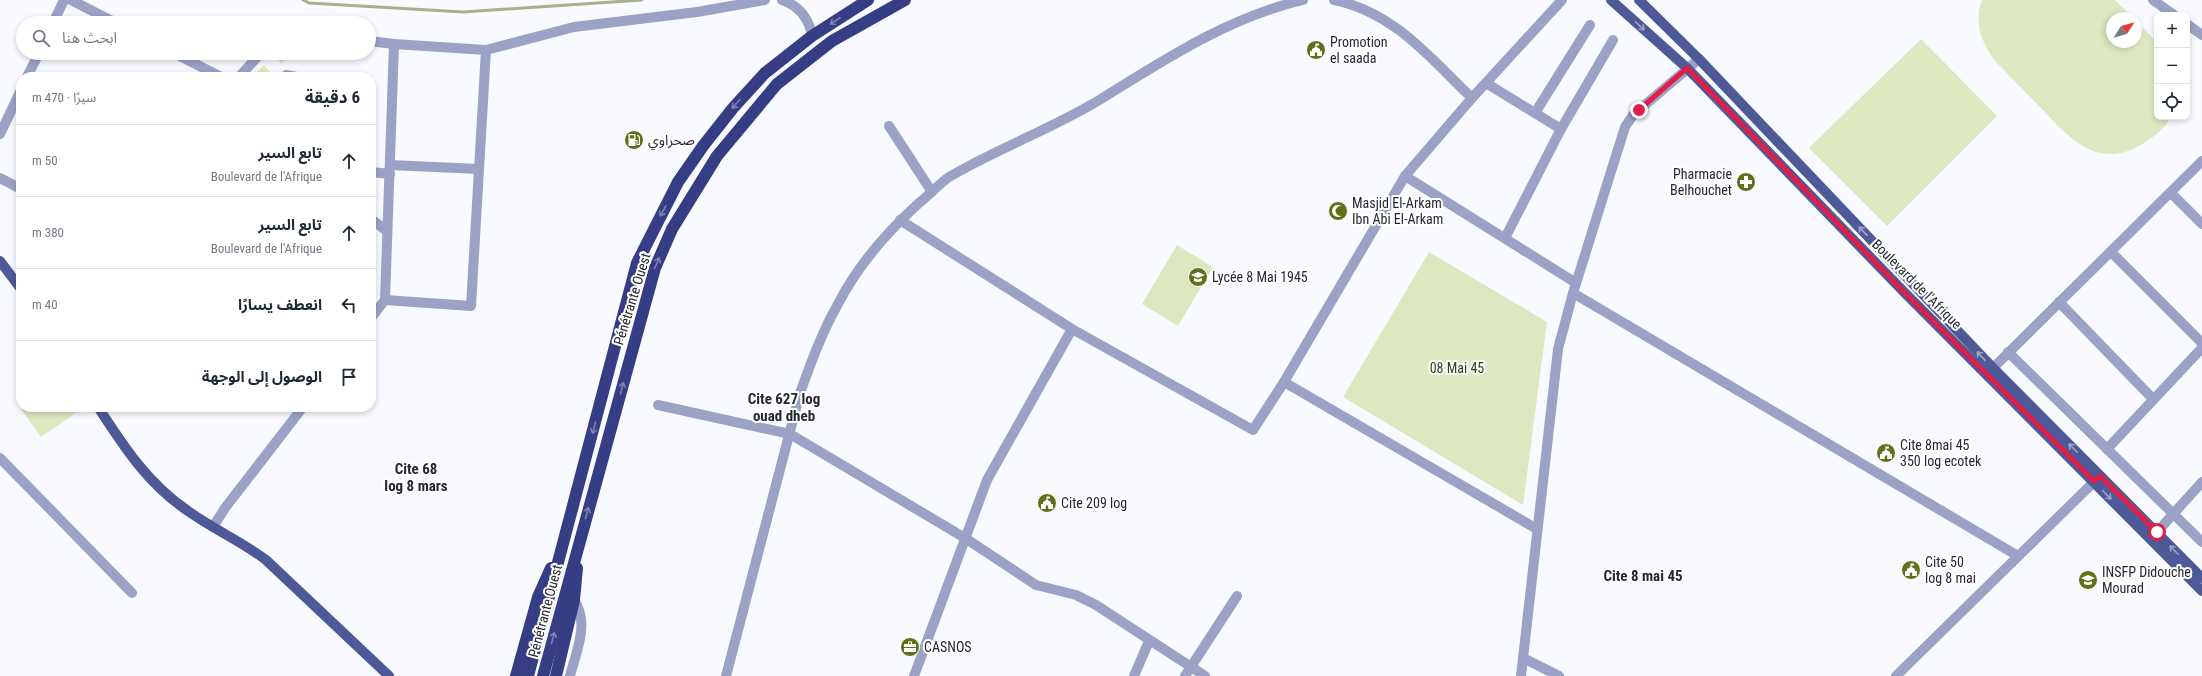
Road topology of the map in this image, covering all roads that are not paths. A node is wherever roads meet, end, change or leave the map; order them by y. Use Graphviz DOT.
graph roads {
  1 [pos="64,0"];
  2 [pos="71,0"];
  3 [pos="765,0"];
  4 [pos="782,0"];
  5 [pos="868,0"];
  6 [pos="905,0"];
  7 [pos="1303,0"];
  8 [pos="1334,0"];
  9 [pos="1562,0"];
  10 [pos="1611,0"];
  11 [pos="1639,0"];
  12 [pos="2153,0"];
  13 [pos="2170,12"];
  14 [pos="56,16"];
  15 [pos="102,16"];
  16 [pos="1590,25"];
  17 [pos="2190,26"];
  18 [pos="2202,35"];
  19 [pos="812,36"];
  20 [pos="1613,40"];
  21 [pos="376,42"];
  22 [pos="394,44"];
  23 [pos="486,50"];
  24 [pos="1699,59"];
  25 [pos="36,60"];
  26 [pos="188,60"];
  27 [pos="255,60"];
  28 [pos="1687,68"];
  29 [pos="30,72"];
  30 [pos="211,72"];
  31 [pos="244,72"];
  32 [pos="1486,83"];
  33 [pos="1472,98"];
  34 [pos="16,100"];
  35 [pos="1535,113"];
  36 [pos="889,126"];
  37 [pos="1561,129"];
  38 [pos="0,134"];
  39 [pos="2202,161"];
  40 [pos="390,169"];
  41 [pos="479,169"];
  42 [pos="376,171"];
  43 [pos="1405,176"];
  44 [pos="0,178"];
  45 [pos="16,186"];
  46 [pos="932,192"];
  47 [pos="2171,193"];
  48 [pos="900,220"];
  49 [pos="376,223"];
  50 [pos="2202,224"];
  51 [pos="388,231"];
  52 [pos="1504,238"];
  53 [pos="2111,252"];
  54 [pos="0,261"];
  55 [pos="16,282"];
  56 [pos="1575,288"];
  57 [pos="385,300"];
  58 [pos="2059,302"];
  59 [pos="376,312"];
  60 [pos="1072,329"];
  61 [pos="2202,343"];
  62 [pos="2202,348"];
  63 [pos="2008,352"];
  64 [pos="1993,368"];
  65 [pos="1284,382"];
  66 [pos="2154,399"];
  67 [pos="658,405"];
  68 [pos="101,412"];
  69 [pos="299,412"];
  70 [pos="790,434"];
  71 [pos="2107,449"];
  72 [pos="0,458"];
  73 [pos="2097,479"];
  74 [pos="2202,482"];
  75 [pos="2173,514"];
  76 [pos="213,527"];
  77 [pos="1538,529"];
  78 [pos="2157,532"];
  79 [pos="965,538"];
  80 [pos="2202,542"];
  81 [pos="578,547"];
  82 [pos="561,550"];
  83 [pos="2018,556"];
  84 [pos="2202,578"];
  85 [pos="2202,590"];
  86 [pos="132,593"];
  87 [pos="1237,596"];
  88 [pos="574,600"];
  89 [pos="1149,640"];
  90 [pos="1523,658"];
  91 [pos="1190,666"];
  92 [pos="389,676"];
  93 [pos="516,676"];
  94 [pos="528,676"];
  95 [pos="542,676"];
  96 [pos="556,676"];
  97 [pos="570,676"];
  98 [pos="726,676"];
  99 [pos="914,676"];
  100 [pos="1134,676"];
  101 [pos="1185,676"];
  102 [pos="1205,676"];
  103 [pos="1521,676"];
  104 [pos="1559,676"];
  105 [pos="1896,676"];
  1 -- 14 [label="street"];
  2 -- 15 [label="street"];
  3 -- 23 [label="street"];
  4 -- 19 [label="street"];
  5 -- 19 [label="highway, Pénétrante Ouest, one-way"];
  81 -- 6 [label="highway, Pénétrante Ouest, one-way"];
  7 -- 46 [label="street"];
  8 -- 33 [label="street"];
  9 -- 32 [label="street"];
  10 -- 28 [label="main road, Boulevard de l'Afrique, one-way"];
  11 -- 24 [label="main road, Boulevard de l'Afrique"];
  12 -- 13 [label="street"];
  16 -- 35 [label="street"];
  17 -- 18 [label="street"];
  19 -- 82 [label="highway, Pénétrante Ouest, one-way"];
  20 -- 37 [label="street"];
  21 -- 22 [label="street"];
  22 -- 23 [label="street"];
  22 -- 40 [label="street"];
  23 -- 41 [label="street"];
  24 -- 28 [label="street"];
  64 -- 24 [label="main road, Boulevard de l'Afrique, one-way"];
  25 -- 29 [label="street"];
  26 -- 30 [label="street"];
  27 -- 31 [label="street"];
  28 -- 56 [label="street"];
  28 -- 73 [label="main road, Boulevard de l'Afrique"];
  32 -- 33 [label="street"];
  32 -- 35 [label="street"];
  33 -- 43 [label="street"];
  34 -- 38 [label="street"];
  35 -- 37 [label="street"];
  36 -- 46 [label="street"];
  37 -- 52 [label="street"];
  39 -- 47 [label="street"];
  40 -- 41 [label="street"];
  40 -- 42 [label="street"];
  40 -- 51 [label="street"];
  41 -- 57 [label="street"];
  43 -- 52 [label="street"];
  43 -- 65 [label="street"];
  44 -- 45 [label="street"];
  46 -- 48 [label="street"];
  47 -- 50 [label="street"];
  47 -- 53 [label="street"];
  48 -- 60 [label="street"];
  48 -- 70 [label="street"];
  49 -- 51 [label="street"];
  51 -- 57 [label="street"];
  52 -- 56 [label="street"];
  53 -- 58 [label="street"];
  53 -- 61 [label="street"];
  54 -- 55 [label="main road"];
  56 -- 77 [label="street"];
  56 -- 83 [label="street"];
  57 -- 59 [label="street"];
  58 -- 63 [label="street"];
  58 -- 66 [label="street"];
  60 -- 65 [label="street"];
  60 -- 79 [label="street"];
  62 -- 66 [label="street"];
  63 -- 64 [label="street"];
  63 -- 71 [label="street"];
  73 -- 64 [label="main road, Boulevard de l'Afrique, one-way"];
  65 -- 77 [label="street"];
  66 -- 71 [label="street"];
  67 -- 70 [label="street"];
  68 -- 76 [label="main road"];
  69 -- 76 [label="street"];
  70 -- 79 [label="street"];
  70 -- 98 [label="street"];
  71 -- 75 [label="street"];
  72 -- 86 [label="street"];
  73 -- 78 [label="main road, Boulevard de l'Afrique"];
  73 -- 83 [label="street"];
  73 -- 85 [label="main road, Boulevard de l'Afrique, one-way"];
  74 -- 75 [label="street"];
  75 -- 78 [label="street"];
  75 -- 80 [label="street"];
  76 -- 92 [label="main road"];
  77 -- 90 [label="street"];
  84 -- 78 [label="main road, Boulevard de l'Afrique, one-way"];
  79 -- 89 [label="street"];
  79 -- 99 [label="street"];
  81 -- 88 [label="highway"];
  95 -- 81 [label="highway, Pénétrante Ouest, one-way"];
  82 -- 93 [label="highway"];
  82 -- 94 [label="highway, Pénétrante Ouest"];
  83 -- 105 [label="street"];
  87 -- 91 [label="street"];
  88 -- 96 [label="highway"];
  88 -- 97 [label="street"];
  89 -- 91 [label="street"];
  89 -- 100 [label="street"];
  90 -- 103 [label="street"];
  90 -- 104 [label="street"];
  91 -- 101 [label="street"];
  91 -- 102 [label="street"];
}
